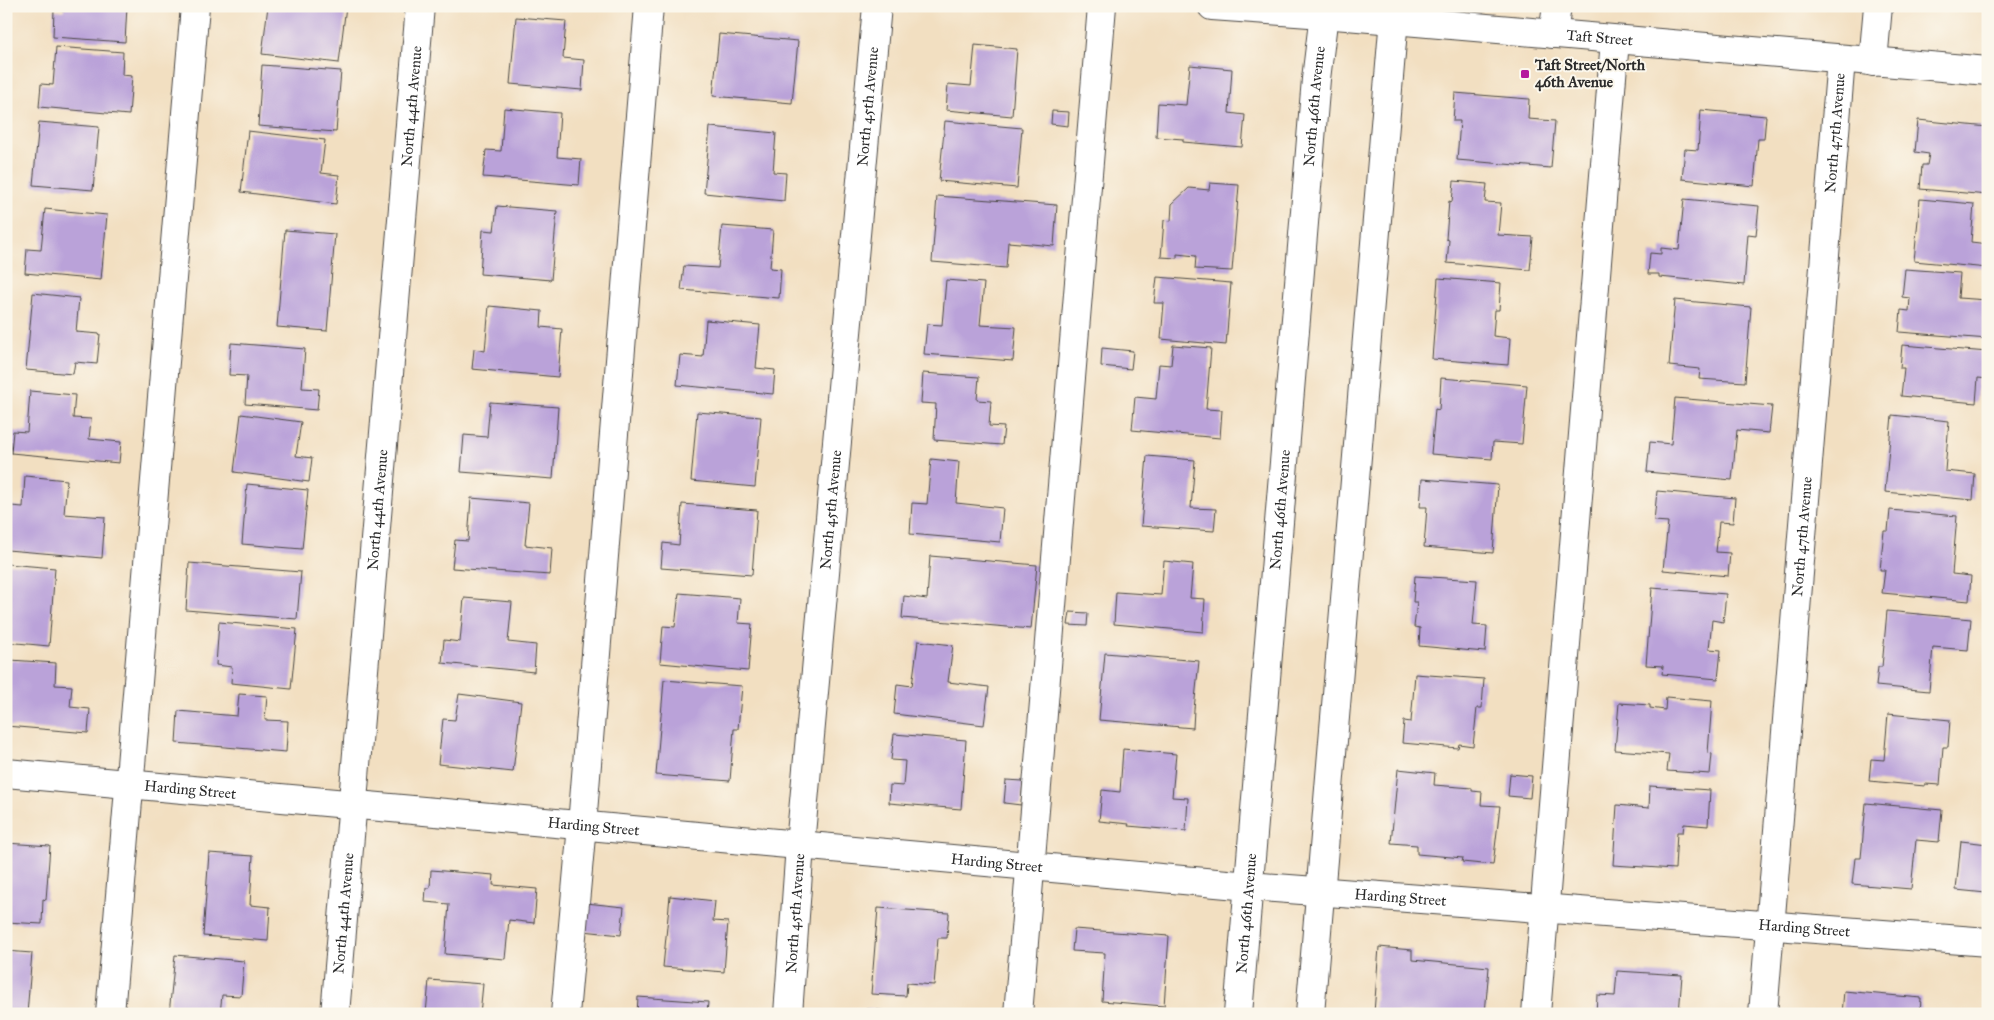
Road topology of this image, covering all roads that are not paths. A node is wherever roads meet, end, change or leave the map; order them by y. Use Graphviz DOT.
graph roads {
  1 [pos="195,6"];
  2 [pos="420,6"];
  3 [pos="649,6"];
  4 [pos="877,6"];
  5 [pos="1102,6"];
  6 [pos="1212,6"];
  7 [pos="1557,6"];
  8 [pos="1878,6"];
  9 [pos="1324,10"];
  10 [pos="1394,13"];
  11 [pos="1553,34"];
  12 [pos="1615,40"];
  13 [pos="1841,59"];
  14 [pos="1873,62"];
  15 [pos="1988,71"];
  16 [pos="6,773"];
  17 [pos="130,784"];
  18 [pos="352,805"];
  19 [pos="582,825"];
  20 [pos="800,845"];
  21 [pos="1029,866"];
  22 [pos="1249,886"];
  23 [pos="1320,892"];
  24 [pos="1545,908"];
  25 [pos="1769,924"];
  26 [pos="1988,942"];
  27 [pos="110,1014"];
  28 [pos="335,1014"];
  29 [pos="565,1014"];
  30 [pos="788,1014"];
  31 [pos="1018,1014"];
  32 [pos="1238,1014"];
  33 [pos="1310,1014"];
  34 [pos="1536,1014"];
  35 [pos="1763,1014"];
  1 -- 17 [label="street"];
  2 -- 18 [label="street, North 44th Avenue"];
  3 -- 19 [label="street"];
  4 -- 20 [label="street, North 45th Avenue"];
  5 -- 21 [label="street"];
  6 -- 9 [label="street, Taft Street"];
  7 -- 11 [label="street"];
  8 -- 14 [label="street"];
  9 -- 10 [label="street, Taft Street"];
  9 -- 22 [label="street, North 46th Avenue"];
  10 -- 11 [label="street, Taft Street"];
  10 -- 23 [label="street"];
  11 -- 12 [label="street, Taft Street"];
  12 -- 13 [label="street, Taft Street"];
  12 -- 24 [label="street"];
  13 -- 14 [label="street, Taft Street"];
  13 -- 25 [label="street, North 47th Avenue"];
  14 -- 15 [label="street, Taft Street"];
  16 -- 17 [label="street, Harding Street"];
  17 -- 18 [label="street, Harding Street"];
  17 -- 27 [label="street"];
  18 -- 19 [label="street, Harding Street"];
  18 -- 28 [label="street, North 44th Avenue"];
  19 -- 20 [label="street, Harding Street"];
  19 -- 29 [label="street"];
  20 -- 21 [label="street, Harding Street"];
  20 -- 30 [label="street, North 45th Avenue"];
  21 -- 22 [label="street, Harding Street"];
  21 -- 31 [label="street"];
  22 -- 23 [label="street, Harding Street"];
  22 -- 32 [label="street, North 46th Avenue"];
  23 -- 24 [label="street, Harding Street"];
  23 -- 33 [label="street"];
  24 -- 25 [label="street, Harding Street"];
  24 -- 34 [label="street"];
  25 -- 26 [label="street, Harding Street"];
  25 -- 35 [label="street, North 47th Avenue"];
}
